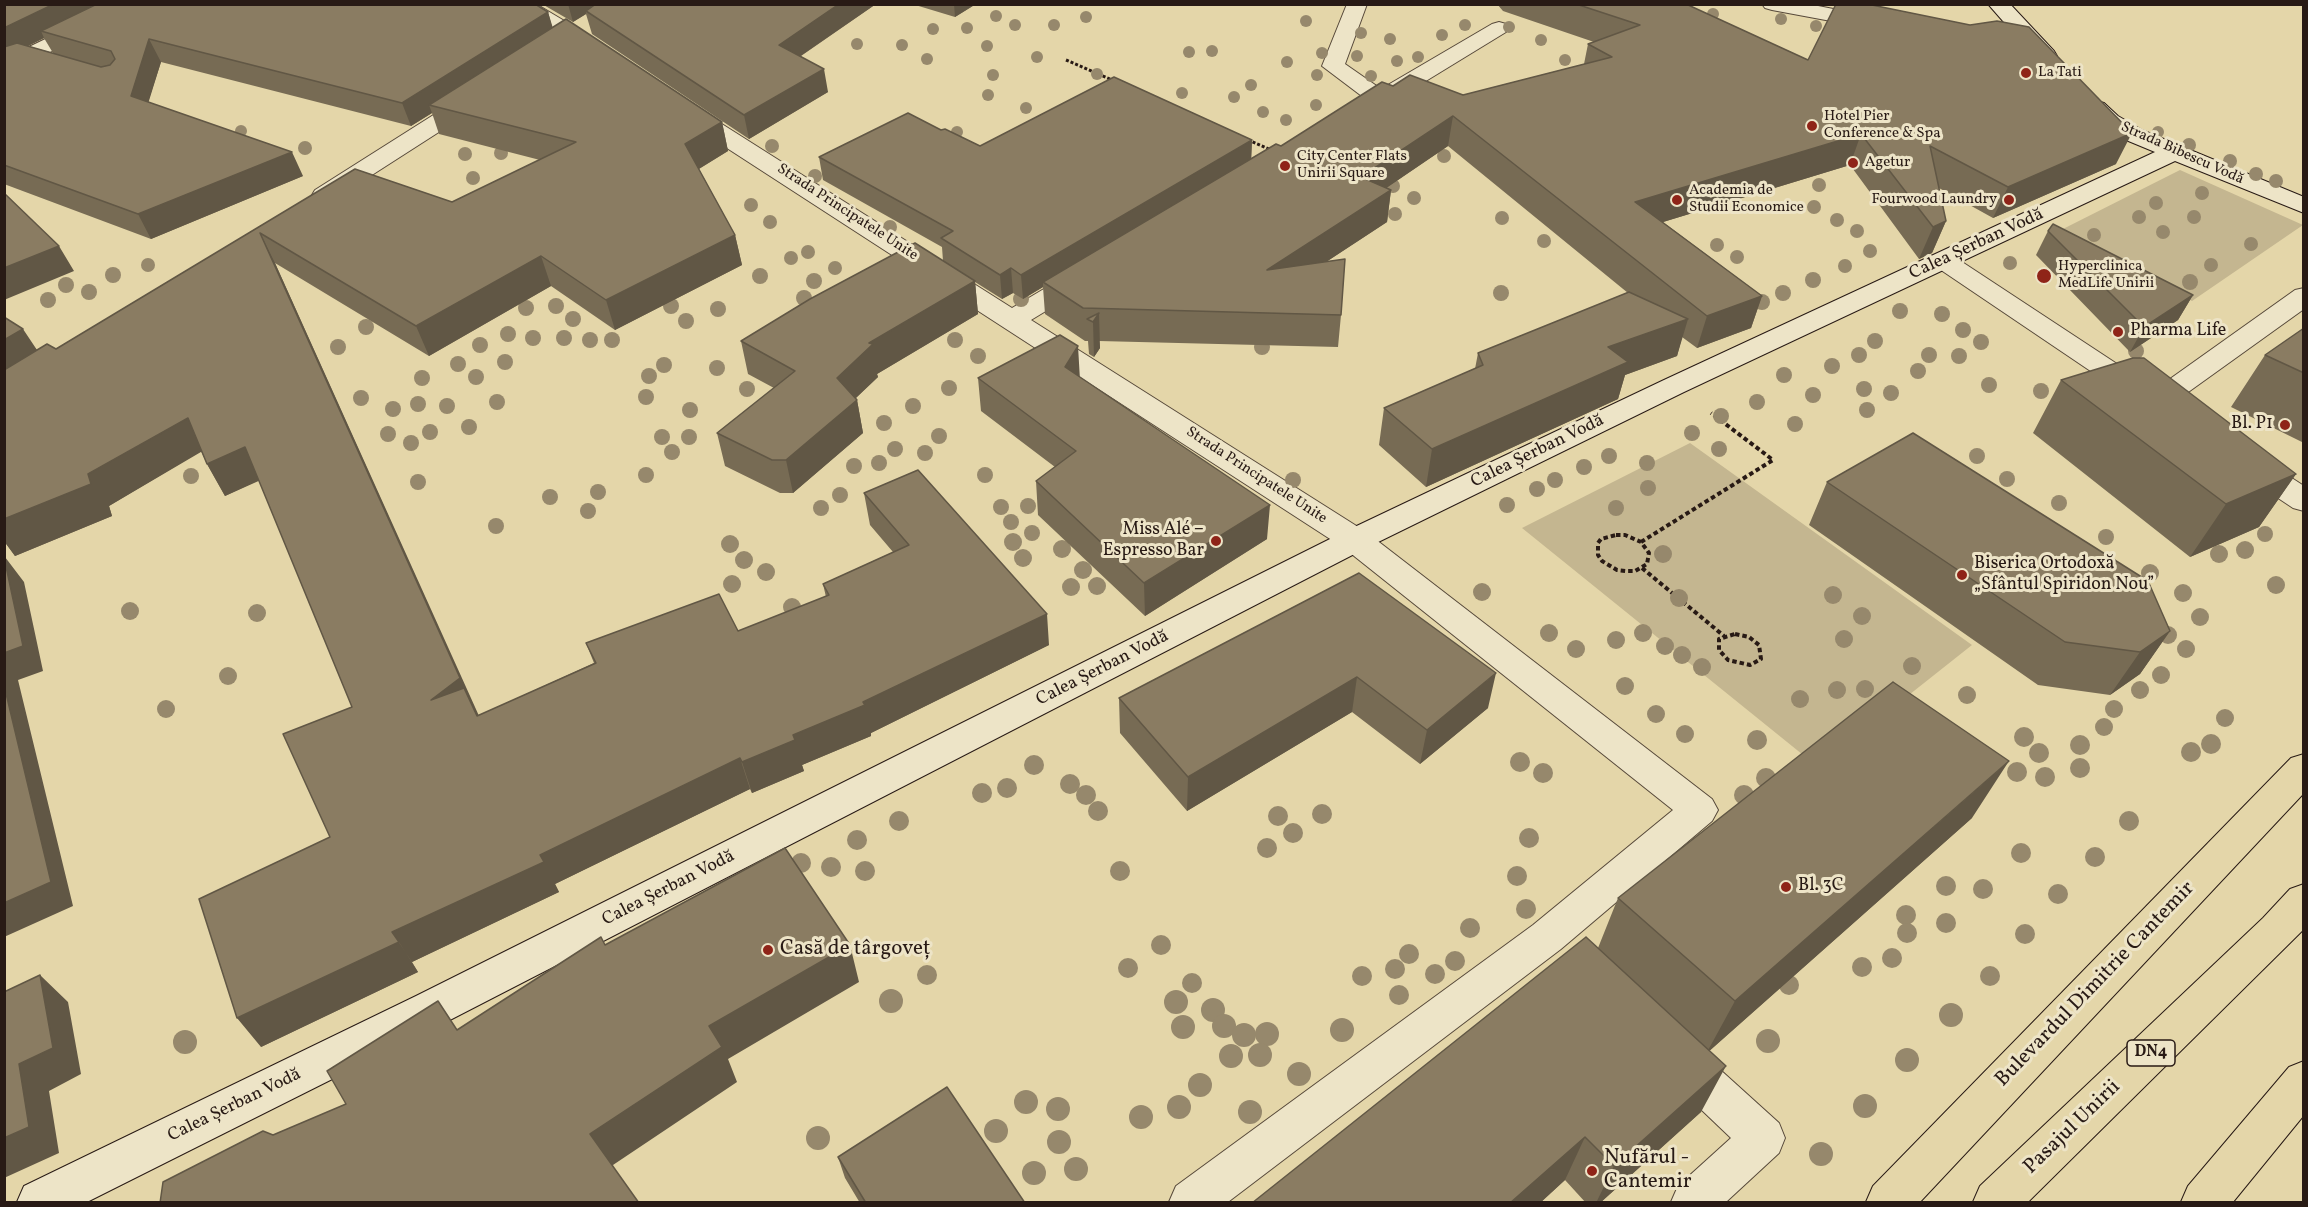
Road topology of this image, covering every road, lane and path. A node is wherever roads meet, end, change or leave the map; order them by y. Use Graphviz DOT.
graph roads {
  1 [pos="135,4"];
  2 [pos="520,4"];
  3 [pos="1357,4"];
  4 [pos="1772,4"];
  5 [pos="1998,4"];
  6 [pos="1897,27"];
  7 [pos="585,28"];
  8 [pos="1498,28"];
  9 [pos="2015,48"];
  10 [pos="549,51"];
  11 [pos="2041,51"];
  12 [pos="30,57"];
  13 [pos="612,60"];
  14 [pos="1066,60"];
  15 [pos="62,66"];
  16 [pos="4,68"];
  17 [pos="1121,84"];
  18 [pos="491,88"];
  19 [pos="670,100"];
  20 [pos="1241,137"];
  21 [pos="1274,151"];
  22 [pos="2174,152"];
  23 [pos="2304,206"];
  24 [pos="302,209"];
  25 [pos="1944,261"];
  26 [pos="1105,264"];
  27 [pos="2304,296"];
  28 [pos="1013,319"];
  29 [pos="1674,386"];
  30 [pos="2225,448"];
  31 [pos="2304,501"];
  32 [pos="1355,540"];
  33 [pos="1641,542"];
  34 [pos="1642,568"];
  35 [pos="1724,636"];
  36 [pos="2304,768"];
  37 [pos="2304,901"];
  38 [pos="1650,1034"];
  39 [pos="2304,1081"];
  40 [pos="40,1203"];
  41 [pos="1192,1203"];
  42 [pos="1694,1203"];
  43 [pos="1889,1203"];
  44 [pos="1996,1203"];
  45 [pos="2204,1203"];
  1 -- 12 [label="street"];
  2 -- 7 [label="street"];
  3 -- 8 [label="street"];
  4 -- 6 [label="street"];
  5 -- 11 [label="street, Strada Bibescu Vodă"];
  7 -- 10 [label="street"];
  7 -- 13 [label="street"];
  9 -- 11 [label="street"];
  11 -- 22 [label="street, Strada Bibescu Vodă"];
  12 -- 15 [label="street"];
  12 -- 16 [label="street"];
  14 -- 17 [label="path"];
  18 -- 24 [label="street"];
  19 -- 28 [label="street, Strada Principatele Unite"];
  20 -- 21 [label="path"];
  22 -- 23 [label="street, Strada Bibescu Vodă"];
  22 -- 25 [label="street, Calea Șerban Vodă"];
  25 -- 27 [label="street"];
  25 -- 29 [label="street, Calea Șerban Vodă"];
  26 -- 28 [label="street"];
  28 -- 32 [label="street, Strada Principatele Unite"];
  29 -- 32 [label="street, Calea Șerban Vodă"];
  29 -- 33 [label="path"];
  30 -- 31 [label="street"];
  32 -- 40 [label="street, Calea Șerban Vodă"];
  32 -- 41 [label="street, Strada Principatele Unite"];
  33 -- 34 [label="path"];
  33 -- 34 [label="path"];
  34 -- 35 [label="path"];
  35 -- 35 [label="path"];
  36 -- 43 [label="main road, Bulevardul Dimitrie Cantemir"];
  37 -- 44 [label="main road, Pasajul Unirii / DN4"];
  38 -- 42 [label="street"];
  39 -- 45 [label="main road"];
}
